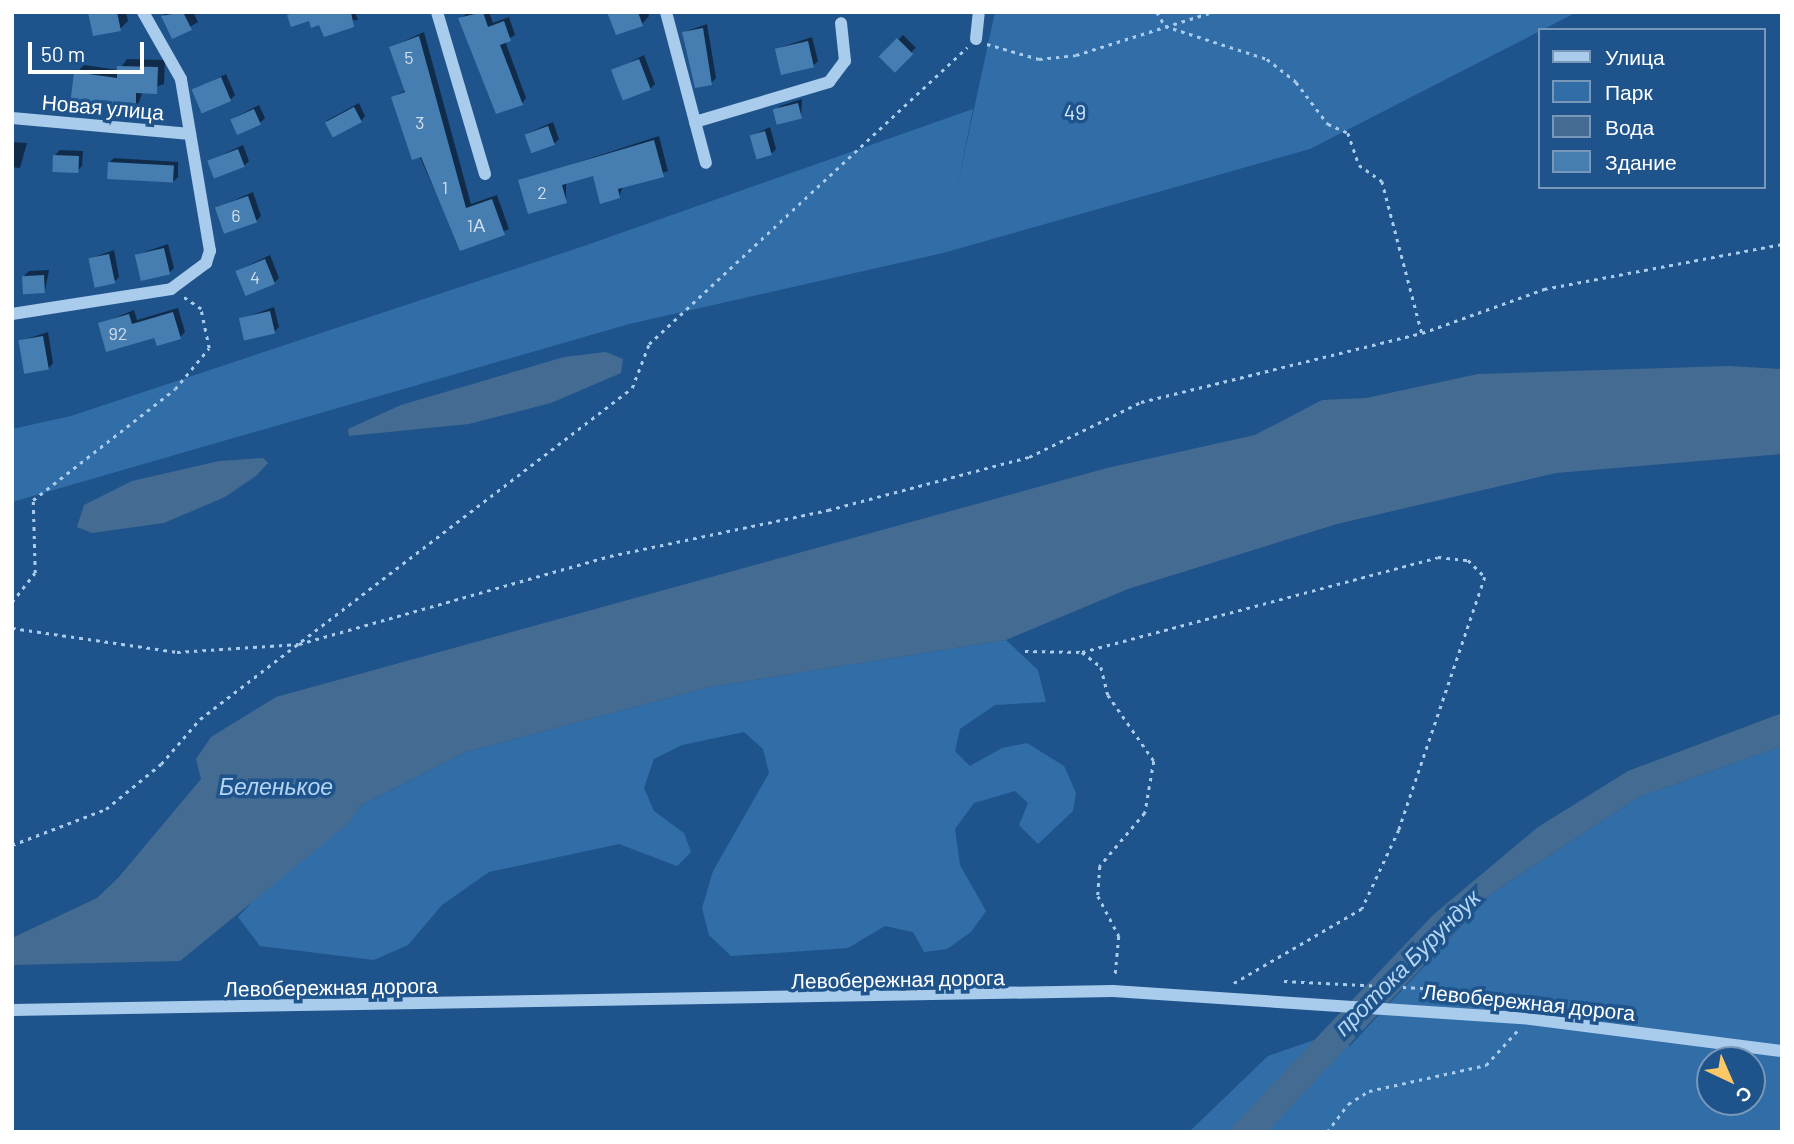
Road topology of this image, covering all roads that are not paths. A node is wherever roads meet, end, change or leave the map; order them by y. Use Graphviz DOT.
graph roads {
  1 [pos="143,12"];
  2 [pos="437,12"];
  3 [pos="666,12"];
  4 [pos="979,12"];
  5 [pos="841,23"];
  6 [pos="976,39"];
  7 [pos="12,118"];
  8 [pos="695,122"];
  9 [pos="190,134"];
  10 [pos="706,163"];
  11 [pos="485,174"];
  12 [pos="12,314"];
  13 [pos="12,1010"];
  14 [pos="1782,1051"];
  1 -- 9 [label="street"];
  2 -- 11 [label="street"];
  3 -- 8 [label="street"];
  4 -- 6 [label="street"];
  5 -- 8 [label="street"];
  7 -- 9 [label="street, Новая улица"];
  8 -- 10 [label="street"];
  9 -- 12 [label="street"];
  13 -- 14 [label="street, Левобережная дорога"];
}
